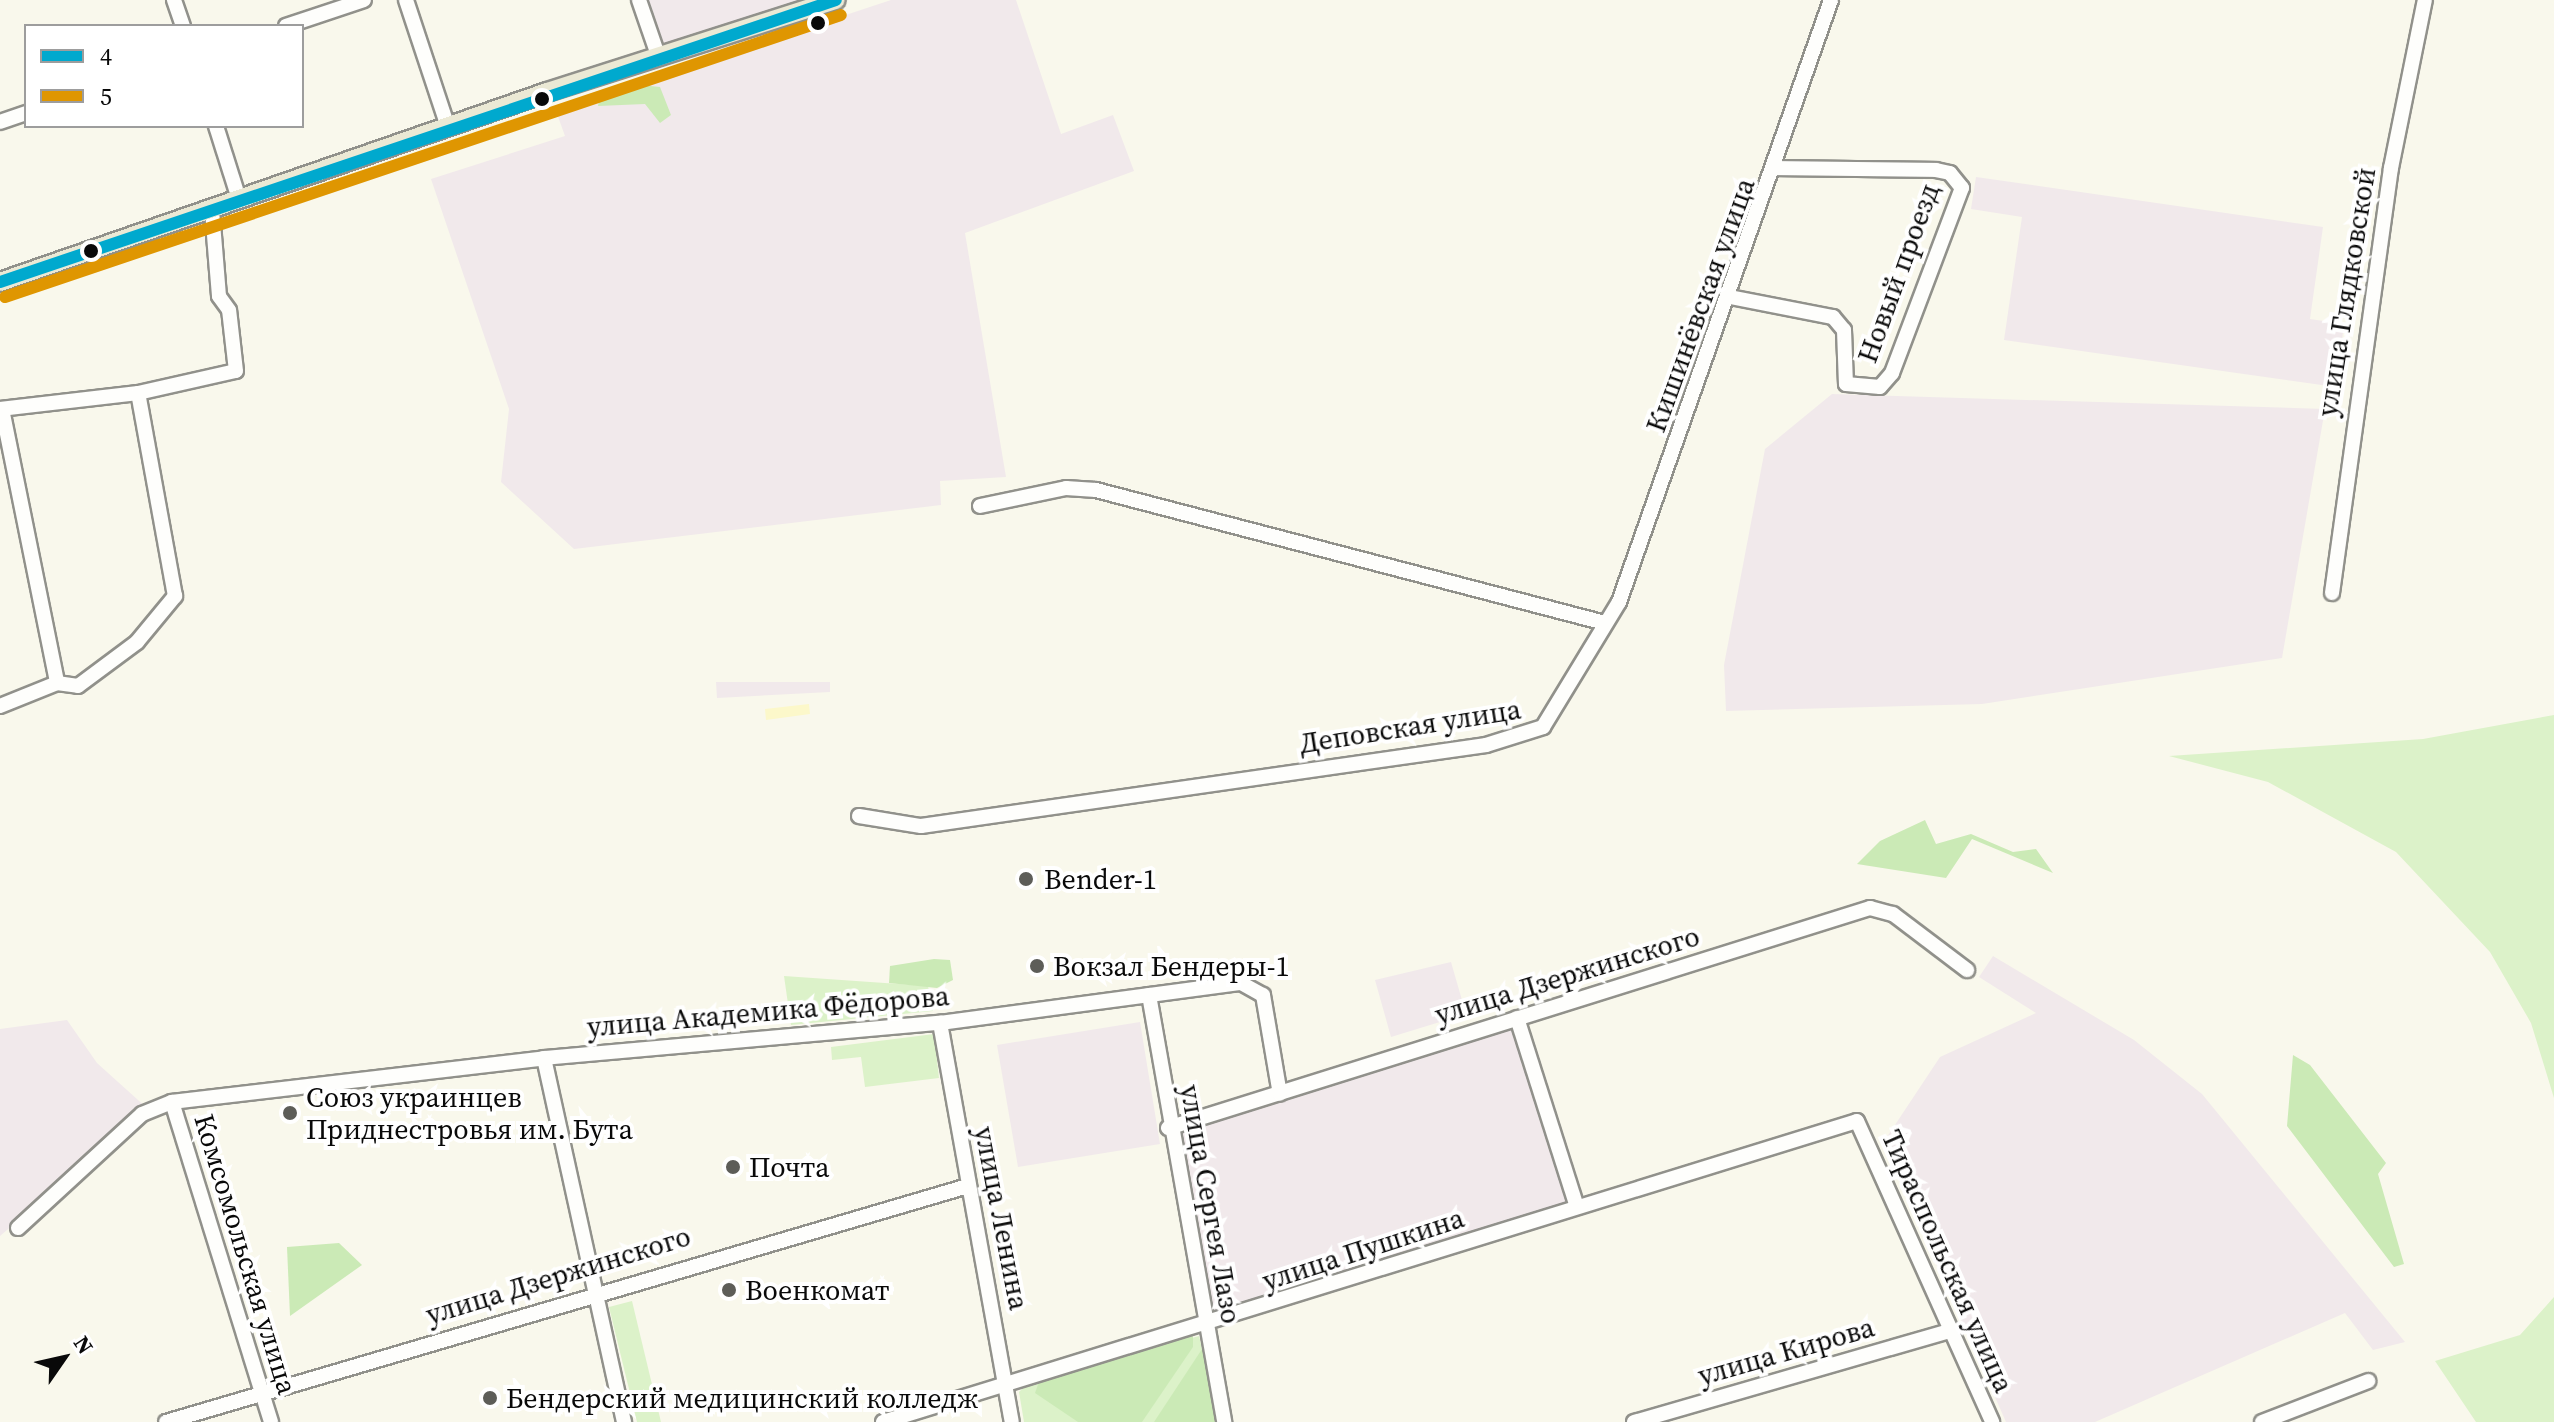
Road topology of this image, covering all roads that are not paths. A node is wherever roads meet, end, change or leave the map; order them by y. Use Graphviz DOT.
graph roads {
  1 [pos="174,0"];
  2 [pos="364,0"];
  3 [pos="406,0"];
  4 [pos="639,0"];
  5 [pos="836,0"];
  6 [pos="1831,0"];
  7 [pos="2425,0"];
  8 [pos="182,24"];
  9 [pos="292,24"];
  10 [pos="659,58"];
  11 [pos="24,114"];
  12 [pos="0,122"];
  13 [pos="448,127"];
  14 [pos="217,128"];
  15 [pos="1777,168"];
  16 [pos="239,199"];
  17 [pos="212,210"];
  18 [pos="0,282"];
  19 [pos="1730,297"];
  20 [pos="138,393"];
  21 [pos="1,409"];
  22 [pos="980,506"];
  23 [pos="2332,593"];
  24 [pos="1605,623"];
  25 [pos="57,683"];
  26 [pos="0,706"];
  27 [pos="859,816"];
  28 [pos="1967,970"];
  29 [pos="1149,995"];
  30 [pos="1517,1018"];
  31 [pos="940,1023"];
  32 [pos="544,1058"];
  33 [pos="1280,1094"];
  34 [pos="172,1102"];
  35 [pos="1857,1121"];
  36 [pos="1168,1128"];
  37 [pos="968,1186"];
  38 [pos="1577,1207"];
  39 [pos="18,1228"];
  40 [pos="594,1291"];
  41 [pos="1207,1326"];
  42 [pos="1953,1330"];
  43 [pos="2368,1381"];
  44 [pos="1007,1384"];
  45 [pos="263,1393"];
  46 [pos="166,1422"];
  47 [pos="271,1422"];
  48 [pos="624,1422"];
  49 [pos="883,1422"];
  50 [pos="1012,1422"];
  51 [pos="1224,1422"];
  52 [pos="1634,1422"];
  53 [pos="1992,1422"];
  54 [pos="2262,1422"];
  1 -- 8 [label="street"];
  2 -- 9 [label="street"];
  3 -- 13 [label="street"];
  4 -- 10 [label="street"];
  5 -- 10 [label="main road"];
  6 -- 15 [label="street, Кишинёвская улица"];
  7 -- 23 [label="street, улица Глядковской"];
  10 -- 13 [label="main road"];
  11 -- 12 [label="street"];
  13 -- 16 [label="main road"];
  14 -- 16 [label="street"];
  15 -- 19 [label="street, Кишинёвская улица"];
  15 -- 19 [label="street, Новый проезд"];
  16 -- 17 [label="main road"];
  17 -- 18 [label="main road"];
  17 -- 20 [label="street"];
  19 -- 24 [label="street, Кишинёвская улица"];
  20 -- 21 [label="street"];
  20 -- 25 [label="street"];
  21 -- 25 [label="street"];
  22 -- 24 [label="street"];
  24 -- 27 [label="street, Деповская улица"];
  25 -- 26 [label="street"];
  28 -- 30 [label="street, улица Дзержинского"];
  29 -- 31 [label="street, улица Академика Фёдорова"];
  29 -- 33 [label="street, улица Академика Фёдорова"];
  29 -- 36 [label="street, улица Сергея Лазо"];
  30 -- 33 [label="street, улица Дзержинского"];
  30 -- 38 [label="street"];
  31 -- 32 [label="street, улица Академика Фёдорова"];
  31 -- 37 [label="street, улица Ленина"];
  32 -- 34 [label="street, улица Академика Фёдорова"];
  32 -- 40 [label="street"];
  33 -- 36 [label="street, улица Дзержинского"];
  34 -- 39 [label="street, улица Академика Фёдорова"];
  34 -- 45 [label="street, Комсомольская улица"];
  35 -- 38 [label="street, улица Пушкина"];
  35 -- 42 [label="street, Тираспольская улица"];
  36 -- 41 [label="street, улица Сергея Лазо"];
  37 -- 40 [label="street, улица Дзержинского"];
  37 -- 44 [label="street, улица Ленина"];
  38 -- 41 [label="street, улица Пушкина"];
  40 -- 45 [label="street, улица Дзержинского"];
  40 -- 48 [label="street"];
  41 -- 44 [label="street, улица Пушкина"];
  41 -- 51 [label="street, улица Сергея Лазо"];
  42 -- 52 [label="street, улица Кирова"];
  42 -- 53 [label="street, Тираспольская улица"];
  43 -- 54 [label="street"];
  44 -- 49 [label="street, улица Пушкина"];
  44 -- 50 [label="street, улица Ленина"];
  45 -- 46 [label="street, улица Дзержинского"];
  45 -- 47 [label="street, Комсомольская улица"];
}
